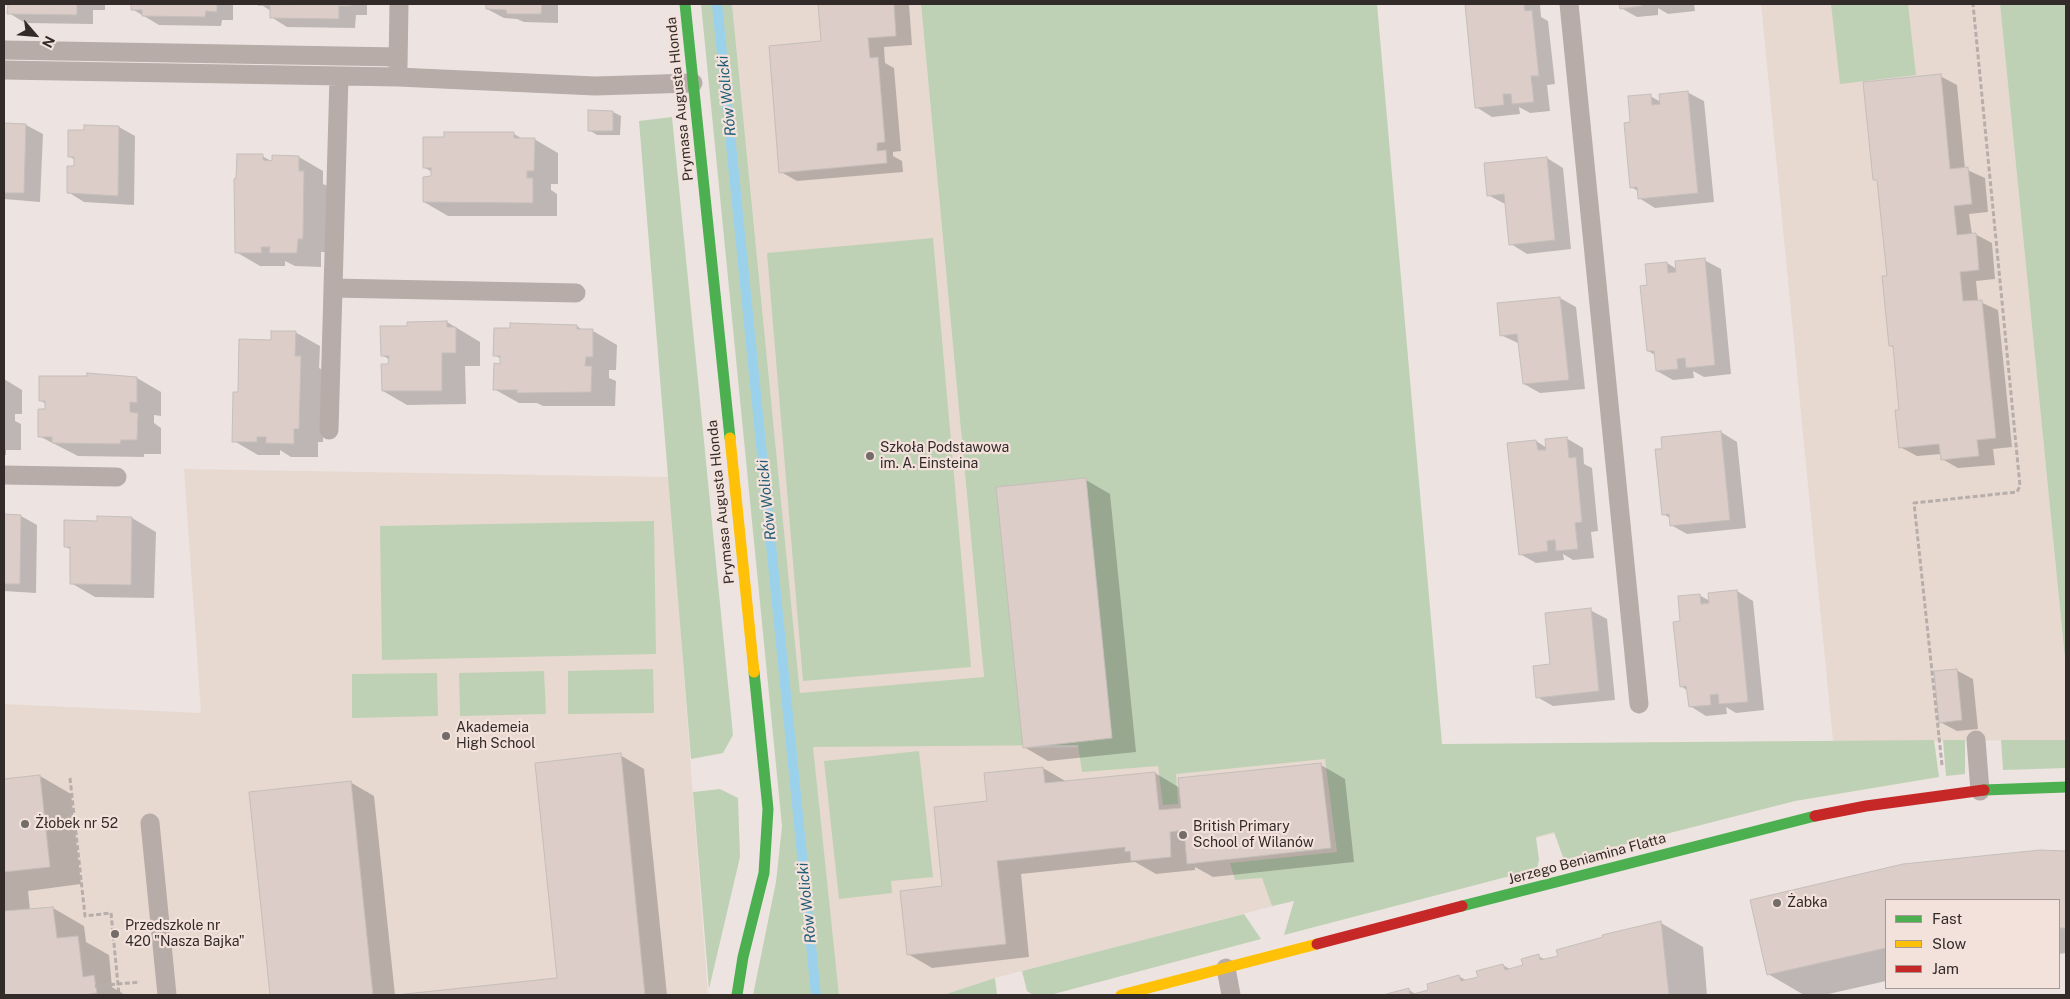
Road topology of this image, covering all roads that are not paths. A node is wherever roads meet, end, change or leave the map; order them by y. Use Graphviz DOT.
graph roads {
  1 [pos="399,4"];
  2 [pos="685,4"];
  3 [pos="1569,4"];
  4 [pos="4,50"];
  5 [pos="398,57"];
  6 [pos="4,70"];
  7 [pos="339,77"];
  8 [pos="398,77"];
  9 [pos="693,83"];
  10 [pos="333,288"];
  11 [pos="576,293"];
  12 [pos="329,430"];
  13 [pos="4,475"];
  14 [pos="116,477"];
  15 [pos="1639,704"];
  16 [pos="1976,740"];
  17 [pos="2066,787"];
  18 [pos="1980,791"];
  19 [pos="150,823"];
  20 [pos="1226,968"];
  21 [pos="166,987"];
  22 [pos="737,995"];
  23 [pos="1121,995"];
  24 [pos="1230,995"];
  1 -- 5 [label="lane"];
  2 -- 9 [label="street, Prymasa Augusta Hlonda"];
  3 -- 15 [label="lane"];
  4 -- 5 [label="lane"];
  5 -- 8 [label="lane"];
  6 -- 7 [label="lane"];
  7 -- 8 [label="lane"];
  7 -- 10 [label="lane"];
  8 -- 9 [label="lane"];
  9 -- 22 [label="street, Prymasa Augusta Hlonda"];
  10 -- 11 [label="lane"];
  10 -- 12 [label="lane"];
  13 -- 14 [label="lane"];
  16 -- 18 [label="lane"];
  17 -- 18 [label="street, Jerzego Beniamina Flatta"];
  18 -- 20 [label="street, Jerzego Beniamina Flatta"];
  19 -- 21 [label="lane"];
  20 -- 23 [label="street, Jerzego Beniamina Flatta"];
  20 -- 24 [label="lane"];
}
